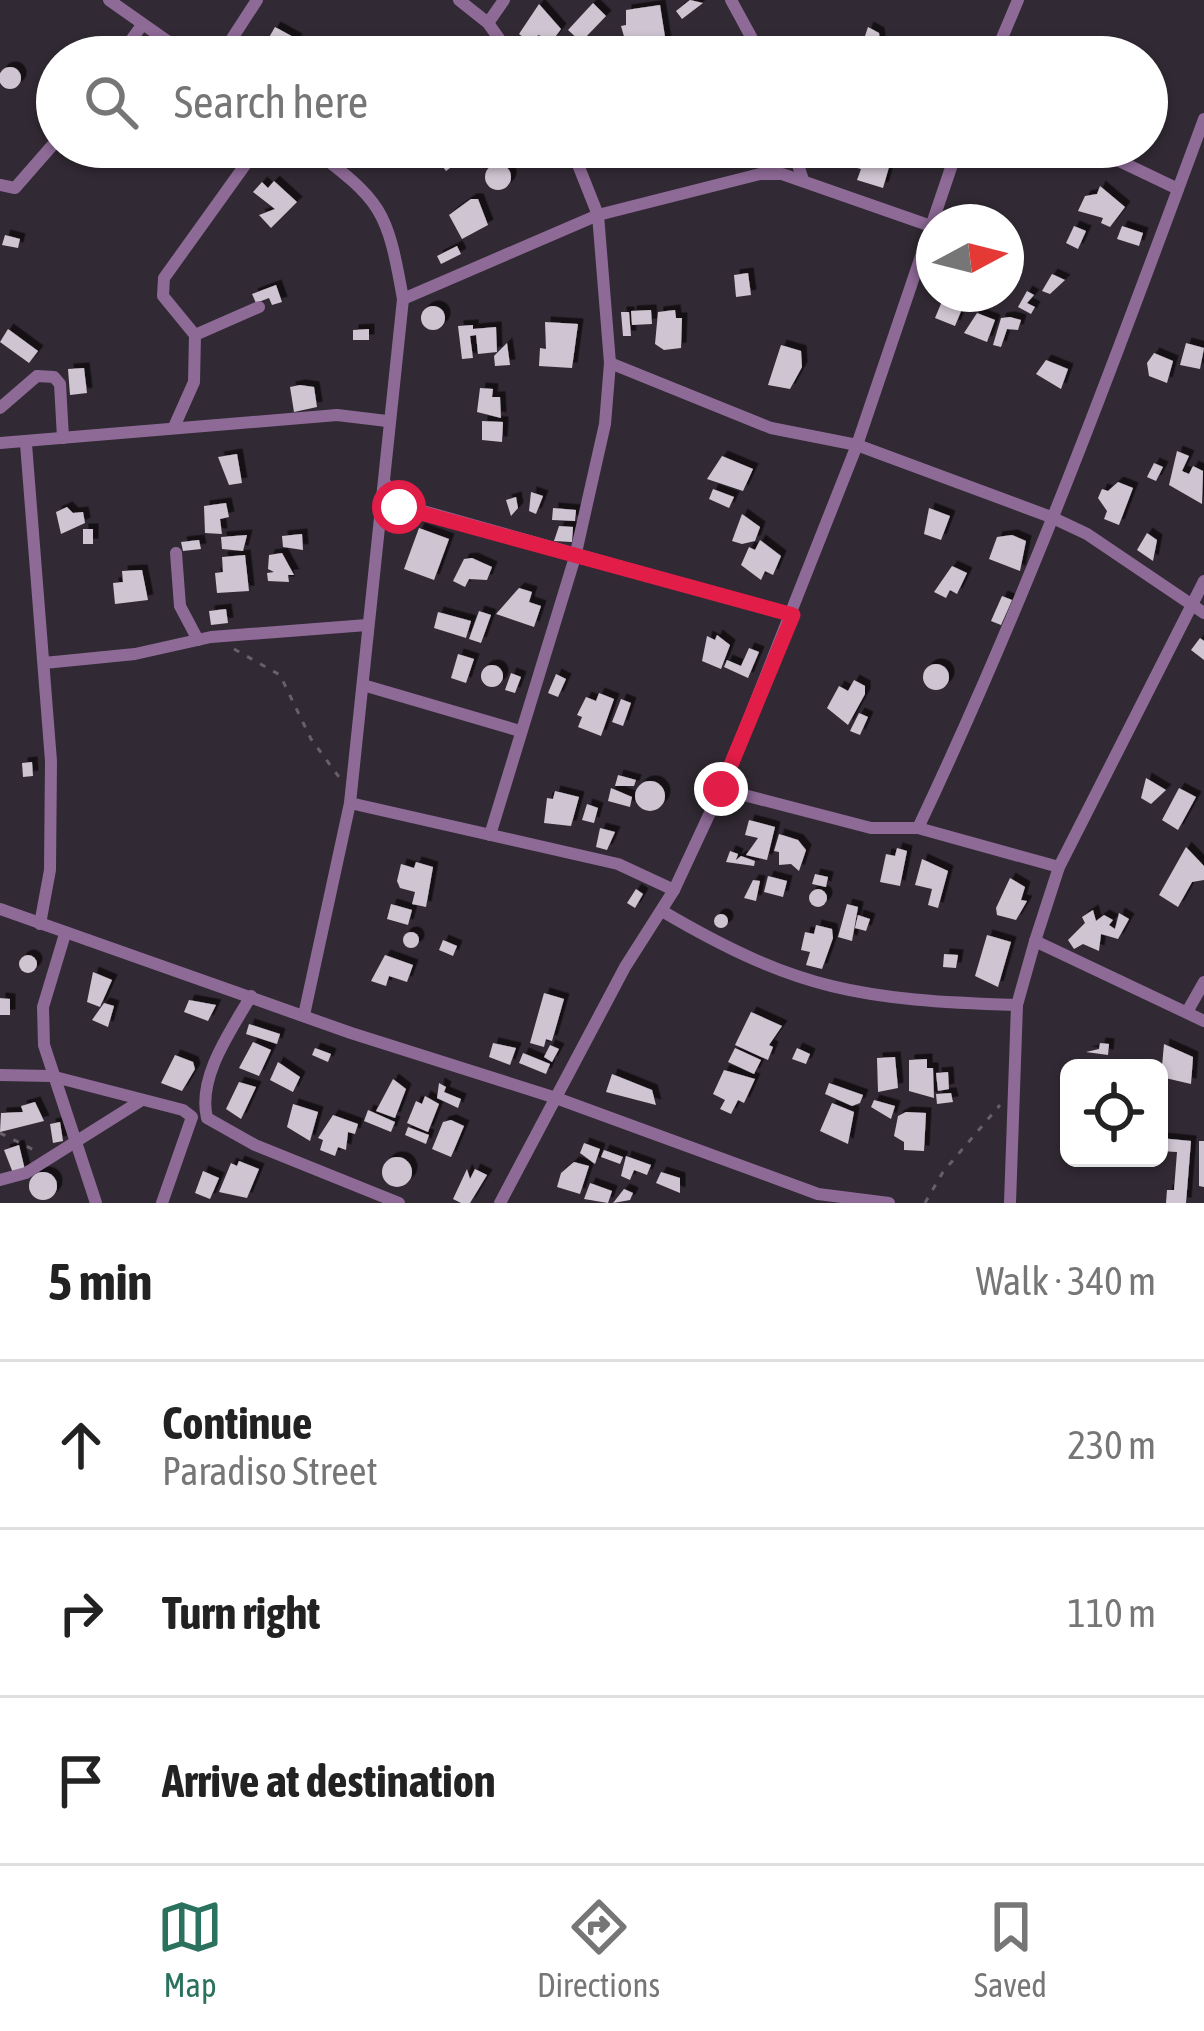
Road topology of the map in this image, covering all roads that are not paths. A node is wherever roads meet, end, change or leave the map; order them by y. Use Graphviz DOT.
graph roads {
  1 [pos="109,0"];
  2 [pos="256,0"];
  3 [pos="459,0"];
  4 [pos="504,0"];
  5 [pos="730,0"];
  6 [pos="1018,0"];
  7 [pos="488,23"];
  8 [pos="142,25"];
  9 [pos="134,36"];
  10 [pos="158,36"];
  11 [pos="233,36"];
  12 [pos="497,36"];
  13 [pos="750,36"];
  14 [pos="1003,36"];
  15 [pos="1204,119"];
  16 [pos="36,164"];
  17 [pos="243,168"];
  18 [pos="339,168"];
  19 [pos="579,168"];
  20 [pos="799,168"];
  21 [pos="950,168"];
  22 [pos="1134,168"];
  23 [pos="803,180"];
  24 [pos="0,185"];
  25 [pos="1178,189"];
  26 [pos="936,204"];
  27 [pos="598,215"];
  28 [pos="916,221"];
  29 [pos="916,262"];
  30 [pos="403,299"];
  31 [pos="259,307"];
  32 [pos="195,335"];
  33 [pos="610,363"];
  34 [pos="0,408"];
  35 [pos="387,421"];
  36 [pos="174,428"];
  37 [pos="63,438"];
  38 [pos="0,443"];
  39 [pos="26,444"];
  40 [pos="857,445"];
  41 [pos="384,482"];
  42 [pos="405,506"];
  43 [pos="1051,517"];
  44 [pos="380,519"];
  45 [pos="176,554"];
  46 [pos="575,557"];
  47 [pos="1204,581"];
  48 [pos="1199,610"];
  49 [pos="793,615"];
  50 [pos="367,626"];
  51 [pos="204,639"];
  52 [pos="44,663"];
  53 [pos="363,685"];
  54 [pos="520,731"];
  55 [pos="721,789"];
  56 [pos="350,796"];
  57 [pos="918,828"];
  58 [pos="490,835"];
  59 [pos="1059,867"];
  60 [pos="674,890"];
  61 [pos="0,909"];
  62 [pos="662,910"];
  63 [pos="40,924"];
  64 [pos="65,934"];
  65 [pos="1035,941"];
  66 [pos="1204,982"];
  67 [pos="251,996"];
  68 [pos="1017,1005"];
  69 [pos="1187,1012"];
  70 [pos="304,1015"];
  71 [pos="1204,1021"];
  72 [pos="0,1075"];
  73 [pos="51,1076"];
  74 [pos="556,1097"];
  75 [pos="142,1100"];
  76 [pos="75,1146"];
  77 [pos="0,1180"];
  78 [pos="817,1198"];
  79 [pos="96,1203"];
  80 [pos="162,1203"];
  81 [pos="399,1203"];
  82 [pos="500,1203"];
  83 [pos="890,1203"];
  84 [pos="1010,1203"];
  1 -- 8 [label="street"];
  2 -- 11 [label="street"];
  3 -- 7 [label="street"];
  4 -- 7 [label="street"];
  5 -- 13 [label="street"];
  6 -- 14 [label="street"];
  7 -- 12 [label="street"];
  8 -- 9 [label="street"];
  8 -- 10 [label="street"];
  15 -- 25 [label="street"];
  16 -- 24 [label="street"];
  17 -- 32 [label="street"];
  18 -- 30 [label="street"];
  19 -- 27 [label="street"];
  20 -- 23 [label="street"];
  21 -- 26 [label="street"];
  22 -- 25 [label="street"];
  23 -- 27 [label="street"];
  23 -- 28 [label="street"];
  25 -- 43 [label="street"];
  27 -- 30 [label="street"];
  27 -- 33 [label="street"];
  29 -- 40 [label="street"];
  30 -- 35 [label="street"];
  31 -- 32 [label="street"];
  32 -- 36 [label="street"];
  33 -- 40 [label="street"];
  33 -- 46 [label="street"];
  34 -- 37 [label="street"];
  35 -- 36 [label="street"];
  35 -- 41 [label="street"];
  36 -- 37 [label="street"];
  37 -- 39 [label="street"];
  38 -- 39 [label="street"];
  39 -- 52 [label="street"];
  40 -- 43 [label="street"];
  40 -- 49 [label="street"];
  41 -- 42 [label="street"];
  41 -- 44 [label="street"];
  42 -- 44 [label="street"];
  42 -- 46 [label="street"];
  43 -- 48 [label="street"];
  43 -- 57 [label="street"];
  44 -- 50 [label="street"];
  45 -- 51 [label="street"];
  46 -- 49 [label="street"];
  46 -- 54 [label="street"];
  47 -- 48 [label="street"];
  48 -- 59 [label="street"];
  49 -- 55 [label="street"];
  50 -- 51 [label="street"];
  50 -- 53 [label="street"];
  51 -- 52 [label="street"];
  52 -- 63 [label="street"];
  53 -- 54 [label="street"];
  53 -- 56 [label="street"];
  54 -- 58 [label="street"];
  55 -- 57 [label="street"];
  55 -- 60 [label="street"];
  56 -- 58 [label="street"];
  56 -- 70 [label="street"];
  57 -- 59 [label="street"];
  58 -- 60 [label="street"];
  59 -- 65 [label="street"];
  60 -- 62 [label="street"];
  61 -- 63 [label="street"];
  62 -- 68 [label="street"];
  62 -- 74 [label="street"];
  63 -- 64 [label="street"];
  64 -- 67 [label="street"];
  64 -- 73 [label="street"];
  65 -- 68 [label="street"];
  65 -- 69 [label="street"];
  66 -- 69 [label="street"];
  67 -- 70 [label="street"];
  67 -- 81 [label="street"];
  68 -- 84 [label="street"];
  69 -- 71 [label="street"];
  70 -- 74 [label="street"];
  72 -- 73 [label="street"];
  73 -- 75 [label="street"];
  73 -- 76 [label="street"];
  74 -- 78 [label="street"];
  74 -- 82 [label="street"];
  75 -- 76 [label="street"];
  75 -- 80 [label="street"];
  76 -- 77 [label="street"];
  76 -- 79 [label="street"];
  78 -- 83 [label="street"];
}
